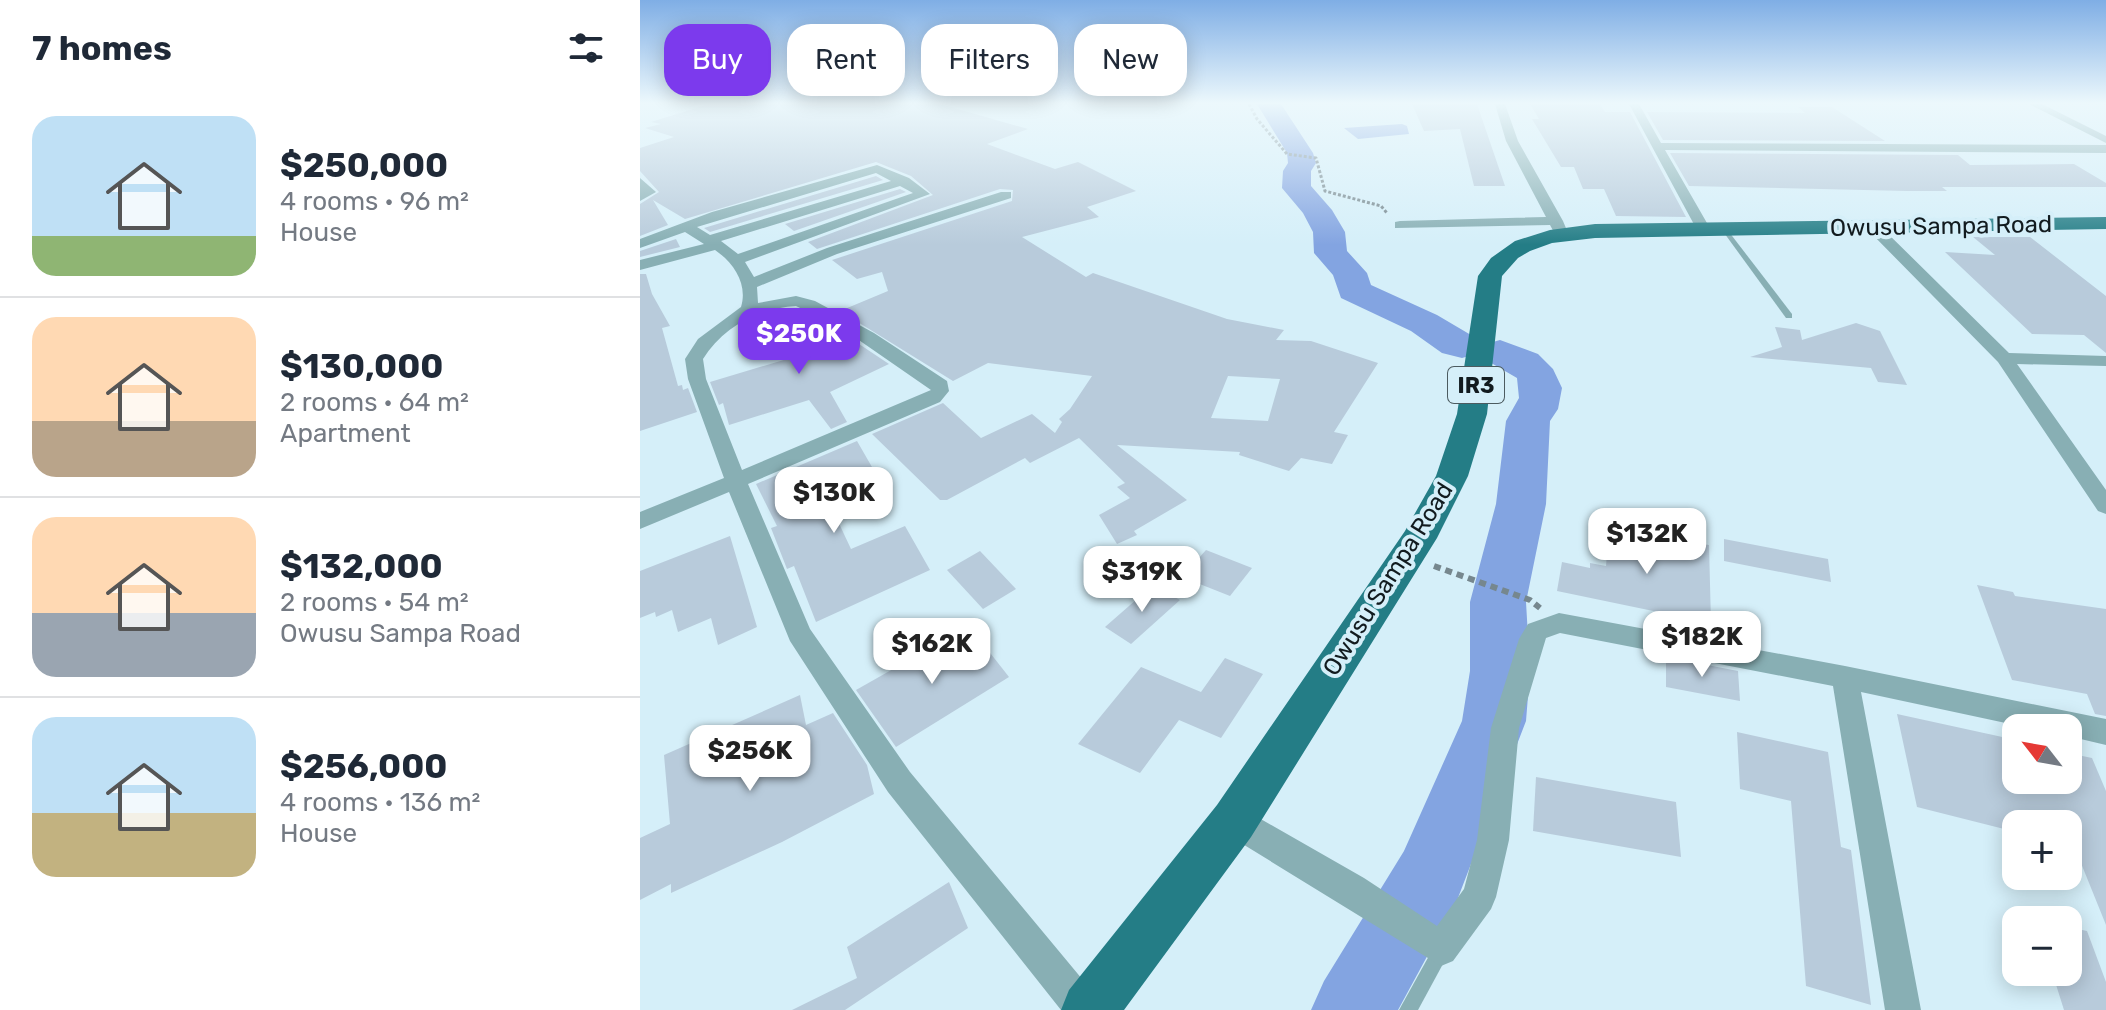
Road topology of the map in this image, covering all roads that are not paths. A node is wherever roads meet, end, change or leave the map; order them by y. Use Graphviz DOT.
graph roads {
  1 [pos="1517,151"];
  2 [pos="1662,151"];
  3 [pos="905,181"];
  4 [pos="640,182"];
  5 [pos="819,185"];
  6 [pos="1006,195"];
  7 [pos="640,197"];
  8 [pos="840,200"];
  9 [pos="863,216"];
  10 [pos="2106,223"];
  11 [pos="1400,225"];
  12 [pos="1872,226"];
  13 [pos="688,228"];
  14 [pos="1559,228"];
  15 [pos="1714,230"];
  16 [pos="711,243"];
  17 [pos="640,244"];
  18 [pos="736,260"];
  19 [pos="640,265"];
  20 [pos="747,298"];
  21 [pos="1789,316"];
  22 [pos="2004,358"];
  23 [pos="2106,361"];
  24 [pos="735,481"];
  25 [pos="2106,506"];
  26 [pos="640,521"];
  27 [pos="1845,677"];
  28 [pos="2106,732"];
  29 [pos="1234,821"];
  30 [pos="1434,944"];
  31 [pos="1087,1010"];
  32 [pos="1408,1010"];
  33 [pos="1903,1010"];
  1 -- 14 [label="street"];
  2 -- 15 [label="street"];
  3 -- 5 [label="street"];
  3 -- 8 [label="street"];
  3 -- 9 [label="street"];
  4 -- 7 [label="street"];
  5 -- 8 [label="street"];
  5 -- 13 [label="street"];
  6 -- 20 [label="street"];
  8 -- 9 [label="street"];
  8 -- 16 [label="street"];
  9 -- 18 [label="street"];
  10 -- 12 [label="main road, Owusu Sampa Road / IR3"];
  11 -- 14 [label="street"];
  12 -- 15 [label="main road, Owusu Sampa Road / IR3"];
  12 -- 22 [label="street"];
  13 -- 16 [label="street"];
  13 -- 17 [label="street"];
  14 -- 15 [label="main road, Owusu Sampa Road / IR3"];
  14 -- 29 [label="main road, Owusu Sampa Road / IR3"];
  15 -- 21 [label="lane"];
  16 -- 18 [label="street"];
  16 -- 19 [label="street"];
  18 -- 20 [label="street"];
  20 -- 24 [label="street"];
  20 -- 24 [label="street"];
  22 -- 23 [label="street"];
  22 -- 25 [label="street"];
  24 -- 26 [label="street"];
  24 -- 31 [label="street"];
  27 -- 28 [label="street"];
  27 -- 30 [label="street"];
  27 -- 33 [label="street"];
  29 -- 30 [label="street"];
  29 -- 31 [label="main road, Owusu Sampa Road / IR3"];
  30 -- 32 [label="lane"];
}
